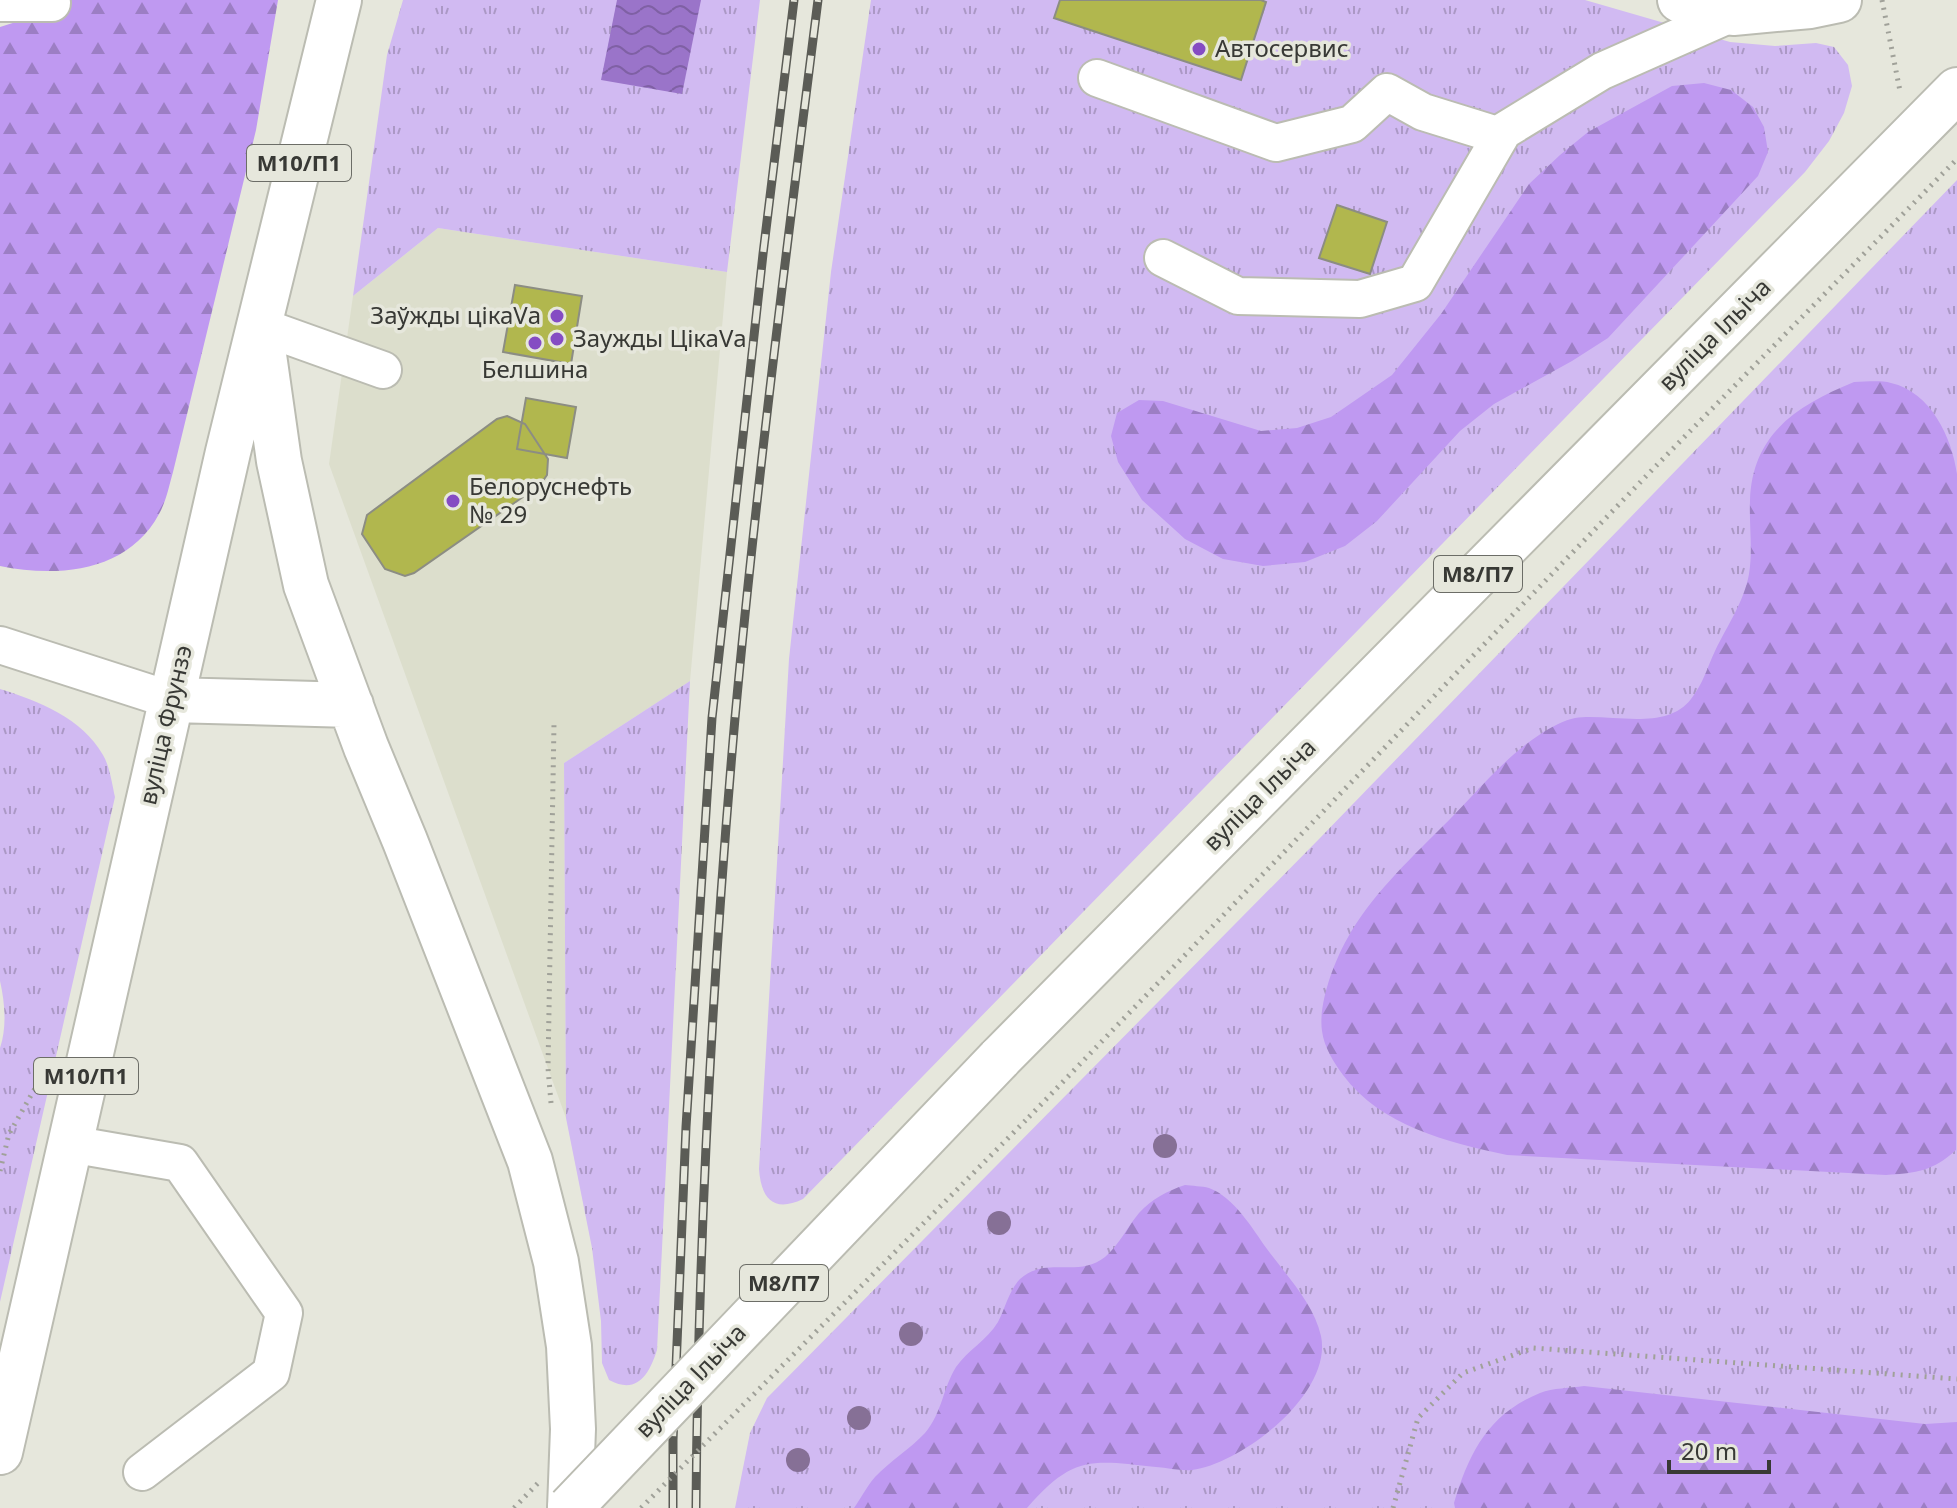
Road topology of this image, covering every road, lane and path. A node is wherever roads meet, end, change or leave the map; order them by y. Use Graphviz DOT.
graph roads {
  1 [pos="339,0"];
  2 [pos="1680,0"];
  3 [pos="1839,0"];
  4 [pos="0,3"];
  5 [pos="52,3"];
  6 [pos="1733,13"];
  7 [pos="1097,78"];
  8 [pos="1957,90"];
  9 [pos="1503,132"];
  10 [pos="1957,159"];
  11 [pos="1163,258"];
  12 [pos="260,326"];
  13 [pos="383,370"];
  14 [pos="0,645"];
  15 [pos="171,700"];
  16 [pos="351,705"];
  17 [pos="554,724"];
  18 [pos="47,1067"];
  19 [pos="552,1111"];
  20 [pos="70,1144"];
  21 [pos="0,1171"];
  22 [pos="1957,1379"];
  23 [pos="0,1452"];
  24 [pos="142,1472"];
  25 [pos="570,1508"];
  26 [pos="641,1508"];
  27 [pos="1393,1508"];
  1 -- 12 [label="main road, вуліца Фрунзэ / М10/П1"];
  2 -- 6 [label="main road"];
  3 -- 6 [label="main road"];
  4 -- 5 [label="street"];
  6 -- 9 [label="street"];
  7 -- 9 [label="street"];
  8 -- 25 [label="main road, вуліца Ільіча / М8/П7, bridge"];
  9 -- 11 [label="street"];
  10 -- 26 [label="path, bridge"];
  12 -- 13 [label="street"];
  12 -- 15 [label="main road, вуліца Фрунзэ / М10/П1"];
  12 -- 16 [label="main road, М10/П1"];
  14 -- 15 [label="street"];
  15 -- 16 [label="main road"];
  15 -- 20 [label="main road, вуліца Фрунзэ / М10/П1"];
  16 -- 25 [label="main road, М10/П1"];
  17 -- 19 [label="path"];
  18 -- 21 [label="path"];
  20 -- 23 [label="main road, вуліца Фрунзэ / М10/П1"];
  20 -- 24 [label="street"];
  22 -- 27 [label="path"];
}
